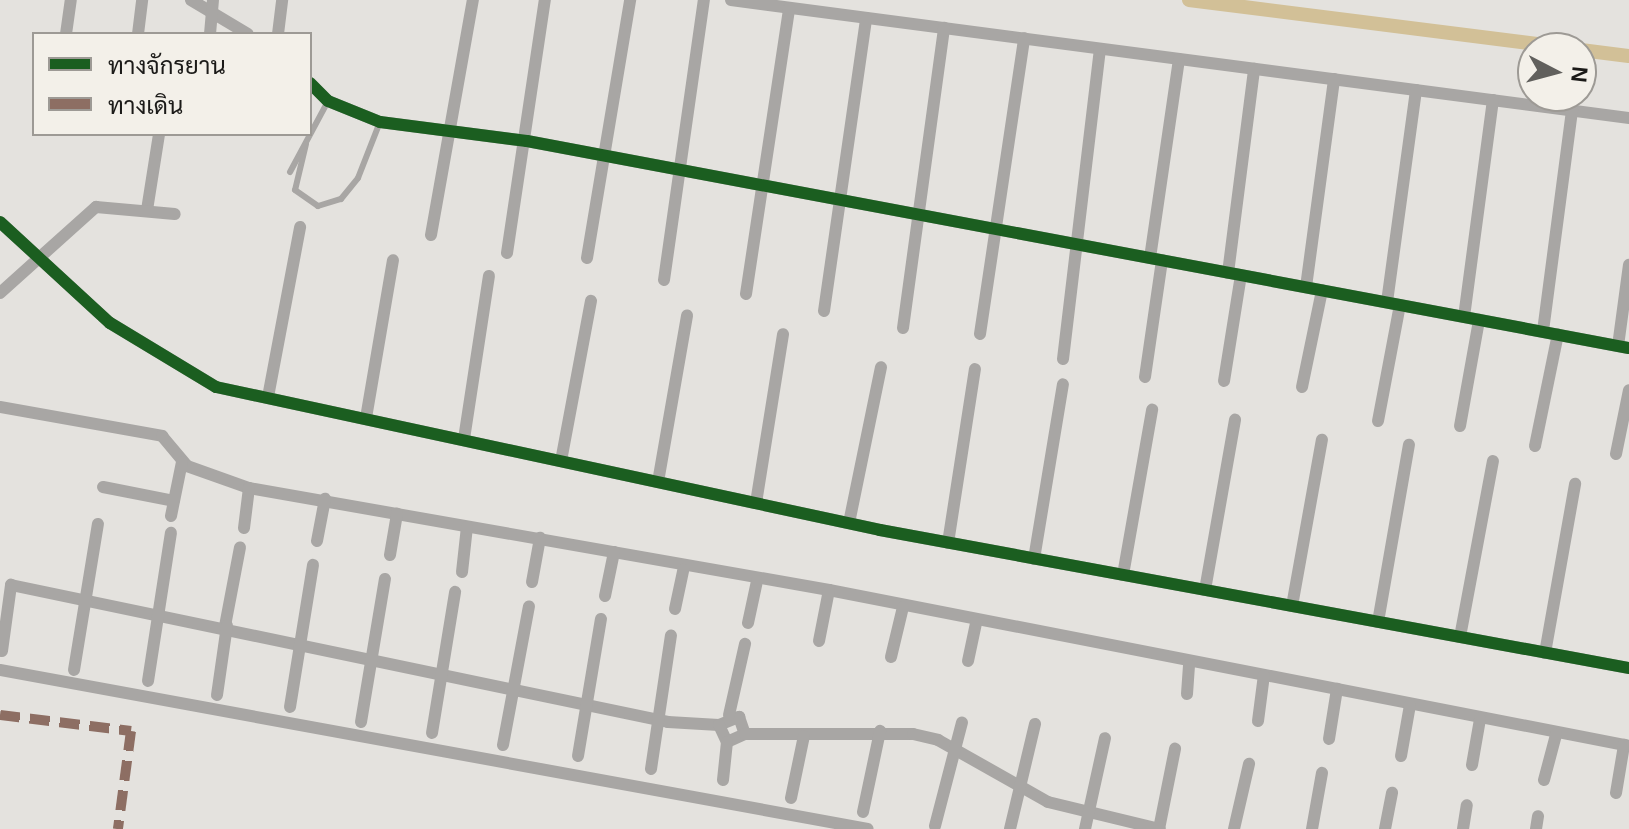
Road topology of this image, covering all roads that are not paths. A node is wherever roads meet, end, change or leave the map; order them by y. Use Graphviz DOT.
graph roads {
  1 [pos="71,0"];
  2 [pos="142,0"];
  3 [pos="191,0"];
  4 [pos="282,0"];
  5 [pos="473,0"];
  6 [pos="545,0"];
  7 [pos="630,0"];
  8 [pos="704,0"];
  9 [pos="731,0"];
  10 [pos="212,6"];
  11 [pos="789,8"];
  12 [pos="866,18"];
  13 [pos="944,28"];
  14 [pos="66,32"];
  15 [pos="138,32"];
  16 [pos="210,32"];
  17 [pos="245,32"];
  18 [pos="278,32"];
  19 [pos="1024,38"];
  20 [pos="1100,49"];
  21 [pos="1179,59"];
  22 [pos="1254,69"];
  23 [pos="1334,79"];
  24 [pos="312,85"];
  25 [pos="1416,90"];
  26 [pos="1493,100"];
  27 [pos="328,101"];
  28 [pos="1517,103"];
  29 [pos="1572,112"];
  30 [pos="1586,112"];
  31 [pos="1629,118"];
  32 [pos="380,122"];
  33 [pos="312,132"];
  34 [pos="451,133"];
  35 [pos="159,136"];
  36 [pos="310,136"];
  37 [pos="527,141"];
  38 [pos="306,144"];
  39 [pos="607,156"];
  40 [pos="683,171"];
  41 [pos="290,172"];
  42 [pos="766,186"];
  43 [pos="844,201"];
  44 [pos="147,210"];
  45 [pos="175,214"];
  46 [pos="921,215"];
  47 [pos="0,222"];
  48 [pos="300,227"];
  49 [pos="999,230"];
  50 [pos="431,235"];
  51 [pos="1076,244"];
  52 [pos="507,253"];
  53 [pos="587,258"];
  54 [pos="39,259"];
  55 [pos="1156,259"];
  56 [pos="393,260"];
  57 [pos="1629,265"];
  58 [pos="1235,274"];
  59 [pos="489,276"];
  60 [pos="664,280"];
  61 [pos="1306,287"];
  62 [pos="1322,290"];
  63 [pos="0,293"];
  64 [pos="746,294"];
  65 [pos="591,301"];
  66 [pos="1393,304"];
  67 [pos="824,311"];
  68 [pos="687,315"];
  69 [pos="1464,317"];
  70 [pos="1479,320"];
  71 [pos="903,328"];
  72 [pos="1543,331"];
  73 [pos="783,334"];
  74 [pos="980,334"];
  75 [pos="1558,334"];
  76 [pos="1624,347"];
  77 [pos="1063,359"];
  78 [pos="881,367"];
  79 [pos="975,369"];
  80 [pos="1145,377"];
  81 [pos="1224,381"];
  82 [pos="1063,384"];
  83 [pos="1302,387"];
  84 [pos="1629,390"];
  85 [pos="268,397"];
  86 [pos="0,407"];
  87 [pos="1152,410"];
  88 [pos="366,418"];
  89 [pos="1235,420"];
  90 [pos="1378,421"];
  91 [pos="1460,426"];
  92 [pos="464,439"];
  93 [pos="1322,440"];
  94 [pos="1409,445"];
  95 [pos="1535,446"];
  96 [pos="1616,454"];
  97 [pos="561,461"];
  98 [pos="1493,461"];
  99 [pos="182,462"];
  100 [pos="658,482"];
  101 [pos="1575,484"];
  102 [pos="103,487"];
  103 [pos="249,488"];
  104 [pos="325,499"];
  105 [pos="174,501"];
  106 [pos="756,503"];
  107 [pos="397,514"];
  108 [pos="171,516"];
  109 [pos="849,523"];
  110 [pos="98,524"];
  111 [pos="467,527"];
  112 [pos="244,528"];
  113 [pos="171,533"];
  114 [pos="540,538"];
  115 [pos="317,541"];
  116 [pos="948,543"];
  117 [pos="240,547"];
  118 [pos="614,552"];
  119 [pos="390,555"];
  120 [pos="1034,559"];
  121 [pos="313,565"];
  122 [pos="683,570"];
  123 [pos="462,572"];
  124 [pos="1123,575"];
  125 [pos="385,579"];
  126 [pos="757,581"];
  127 [pos="532,582"];
  128 [pos="829,590"];
  129 [pos="1205,590"];
  130 [pos="455,592"];
  131 [pos="605,596"];
  132 [pos="84,601"];
  133 [pos="529,606"];
  134 [pos="1292,606"];
  135 [pos="903,607"];
  136 [pos="675,609"];
  137 [pos="157,614"];
  138 [pos="601,619"];
  139 [pos="1378,622"];
  140 [pos="748,623"];
  141 [pos="976,623"];
  142 [pos="226,626"];
  143 [pos="671,635"];
  144 [pos="1460,637"];
  145 [pos="300,641"];
  146 [pos="819,641"];
  147 [pos="745,644"];
  148 [pos="2,651"];
  149 [pos="1545,653"];
  150 [pos="372,655"];
  151 [pos="891,657"];
  152 [pos="968,661"];
  153 [pos="1189,665"];
  154 [pos="1629,668"];
  155 [pos="443,669"];
  156 [pos="0,670"];
  157 [pos="74,670"];
  158 [pos="1264,675"];
  159 [pos="148,681"];
  160 [pos="516,687"];
  161 [pos="1337,689"];
  162 [pos="1187,694"];
  163 [pos="217,695"];
  164 [pos="1410,705"];
  165 [pos="586,706"];
  166 [pos="290,707"];
  167 [pos="729,715"];
  168 [pos="1480,719"];
  169 [pos="655,720"];
  170 [pos="1258,721"];
  171 [pos="361,722"];
  172 [pos="962,722"];
  173 [pos="1035,724"];
  174 [pos="719,725"];
  175 [pos="880,731"];
  176 [pos="432,733"];
  177 [pos="745,734"];
  178 [pos="1556,735"];
  179 [pos="804,736"];
  180 [pos="1105,738"];
  181 [pos="1329,739"];
  182 [pos="727,742"];
  183 [pos="503,745"];
  184 [pos="1626,746"];
  185 [pos="1175,749"];
  186 [pos="956,750"];
  187 [pos="578,756"];
  188 [pos="1401,756"];
  189 [pos="1249,764"];
  190 [pos="1472,765"];
  191 [pos="651,769"];
  192 [pos="1322,773"];
  193 [pos="723,780"];
  194 [pos="1544,780"];
  195 [pos="1021,789"];
  196 [pos="1392,793"];
  197 [pos="1616,793"];
  198 [pos="791,798"];
  199 [pos="1467,805"];
  200 [pos="863,812"];
  201 [pos="1088,812"];
  202 [pos="935,826"];
  203 [pos="868,829"];
  204 [pos="1010,829"];
  205 [pos="1085,829"];
  206 [pos="1160,829"];
  207 [pos="1234,829"];
  208 [pos="1312,829"];
  209 [pos="1385,829"];
  210 [pos="1463,829"];
  1 -- 14 [label="street"];
  2 -- 15 [label="street"];
  3 -- 10 [label="street"];
  4 -- 18 [label="street"];
  5 -- 34 [label="street"];
  6 -- 37 [label="street"];
  7 -- 39 [label="street"];
  8 -- 40 [label="street"];
  9 -- 11 [label="street"];
  10 -- 16 [label="street"];
  10 -- 17 [label="street"];
  11 -- 12 [label="street"];
  11 -- 42 [label="street"];
  12 -- 13 [label="street"];
  12 -- 43 [label="street"];
  13 -- 19 [label="street"];
  13 -- 46 [label="street"];
  19 -- 20 [label="street"];
  19 -- 49 [label="street"];
  20 -- 21 [label="street"];
  20 -- 51 [label="street"];
  21 -- 22 [label="street"];
  21 -- 55 [label="street"];
  22 -- 23 [label="street"];
  22 -- 58 [label="street"];
  23 -- 25 [label="street"];
  23 -- 61 [label="street"];
  24 -- 27 [label="street"];
  25 -- 26 [label="street"];
  25 -- 66 [label="street"];
  26 -- 28 [label="street"];
  26 -- 69 [label="street"];
  27 -- 32 [label="street"];
  27 -- 33 [label="lane"];
  29 -- 72 [label="street"];
  30 -- 31 [label="street"];
  32 -- 34 [label="street"];
  32 -- 38 [label="lane"];
  34 -- 37 [label="street"];
  34 -- 50 [label="street"];
  35 -- 44 [label="street"];
  36 -- 38 [label="lane"];
  37 -- 39 [label="street"];
  37 -- 52 [label="street"];
  38 -- 41 [label="lane"];
  39 -- 40 [label="street"];
  39 -- 53 [label="street"];
  40 -- 42 [label="street"];
  40 -- 60 [label="street"];
  42 -- 43 [label="street"];
  42 -- 64 [label="street"];
  43 -- 46 [label="street"];
  43 -- 67 [label="street"];
  44 -- 45 [label="street"];
  44 -- 54 [label="street"];
  46 -- 49 [label="street"];
  46 -- 71 [label="street"];
  47 -- 54 [label="street"];
  48 -- 85 [label="street"];
  49 -- 51 [label="street"];
  49 -- 74 [label="street"];
  51 -- 55 [label="street"];
  51 -- 77 [label="street"];
  54 -- 63 [label="street"];
  54 -- 85 [label="street"];
  55 -- 58 [label="street"];
  55 -- 80 [label="street"];
  56 -- 88 [label="street"];
  57 -- 76 [label="street"];
  58 -- 61 [label="street"];
  58 -- 81 [label="street"];
  59 -- 92 [label="street"];
  61 -- 62 [label="street"];
  62 -- 66 [label="street"];
  62 -- 83 [label="street"];
  65 -- 97 [label="street"];
  66 -- 69 [label="street"];
  66 -- 90 [label="street"];
  68 -- 100 [label="street"];
  69 -- 70 [label="street"];
  70 -- 72 [label="street"];
  70 -- 91 [label="street"];
  72 -- 75 [label="street"];
  73 -- 106 [label="street"];
  75 -- 76 [label="street"];
  75 -- 95 [label="street"];
  78 -- 109 [label="street"];
  79 -- 116 [label="street"];
  82 -- 120 [label="street"];
  84 -- 96 [label="street"];
  85 -- 88 [label="street"];
  86 -- 99 [label="street"];
  87 -- 124 [label="street"];
  88 -- 92 [label="street"];
  89 -- 129 [label="street"];
  92 -- 97 [label="street"];
  93 -- 134 [label="street"];
  94 -- 139 [label="street"];
  97 -- 100 [label="street"];
  98 -- 144 [label="street"];
  99 -- 103 [label="street"];
  99 -- 105 [label="street"];
  100 -- 106 [label="street"];
  101 -- 149 [label="street"];
  102 -- 105 [label="street"];
  103 -- 104 [label="street"];
  103 -- 112 [label="street"];
  104 -- 107 [label="street"];
  104 -- 115 [label="street"];
  105 -- 108 [label="street"];
  106 -- 109 [label="street"];
  107 -- 111 [label="street"];
  107 -- 119 [label="street"];
  109 -- 116 [label="street"];
  110 -- 132 [label="street"];
  111 -- 114 [label="street"];
  111 -- 123 [label="street"];
  113 -- 137 [label="street"];
  114 -- 118 [label="street"];
  114 -- 127 [label="street"];
  116 -- 120 [label="street"];
  117 -- 142 [label="street"];
  118 -- 122 [label="street"];
  118 -- 131 [label="street"];
  120 -- 124 [label="street"];
  121 -- 145 [label="street"];
  122 -- 126 [label="street"];
  122 -- 136 [label="street"];
  124 -- 129 [label="street"];
  125 -- 150 [label="street"];
  126 -- 128 [label="street"];
  126 -- 140 [label="street"];
  128 -- 135 [label="street"];
  128 -- 146 [label="street"];
  129 -- 134 [label="street"];
  130 -- 155 [label="street"];
  132 -- 137 [label="street"];
  132 -- 148 [label="street"];
  132 -- 157 [label="street"];
  133 -- 160 [label="street"];
  134 -- 139 [label="street"];
  135 -- 141 [label="street"];
  135 -- 151 [label="street"];
  137 -- 142 [label="street"];
  137 -- 159 [label="street"];
  138 -- 165 [label="street"];
  139 -- 144 [label="street"];
  141 -- 152 [label="street"];
  141 -- 153 [label="street"];
  142 -- 145 [label="street"];
  142 -- 163 [label="street"];
  143 -- 169 [label="street"];
  144 -- 149 [label="street"];
  145 -- 150 [label="street"];
  145 -- 166 [label="street"];
  147 -- 167 [label="street"];
  149 -- 154 [label="street"];
  150 -- 155 [label="street"];
  150 -- 171 [label="street"];
  153 -- 158 [label="street"];
  153 -- 162 [label="street"];
  155 -- 160 [label="street"];
  155 -- 176 [label="street"];
  156 -- 203 [label="street"];
  158 -- 161 [label="street"];
  158 -- 170 [label="street"];
  160 -- 165 [label="street"];
  160 -- 183 [label="street"];
  161 -- 164 [label="street"];
  161 -- 181 [label="street"];
  164 -- 168 [label="street"];
  164 -- 188 [label="street"];
  165 -- 169 [label="street"];
  165 -- 187 [label="street"];
  167 -- 174 [label="street"];
  167 -- 177 [label="street"];
  168 -- 178 [label="street"];
  168 -- 190 [label="street"];
  169 -- 174 [label="street"];
  169 -- 191 [label="street"];
  172 -- 186 [label="street"];
  173 -- 195 [label="street"];
  174 -- 182 [label="street"];
  175 -- 179 [label="street"];
  175 -- 186 [label="street"];
  175 -- 200 [label="street"];
  177 -- 179 [label="street"];
  177 -- 182 [label="street"];
  178 -- 184 [label="street"];
  178 -- 194 [label="street"];
  179 -- 198 [label="street"];
  180 -- 201 [label="street"];
  182 -- 193 [label="street"];
  184 -- 197 [label="street"];
  185 -- 206 [label="street"];
  186 -- 195 [label="street"];
  186 -- 202 [label="street"];
  189 -- 207 [label="street"];
  192 -- 208 [label="street"];
  195 -- 201 [label="street"];
  195 -- 204 [label="street"];
  196 -- 209 [label="street"];
  199 -- 210 [label="street"];
  201 -- 205 [label="street"];
  201 -- 206 [label="street"];
}
